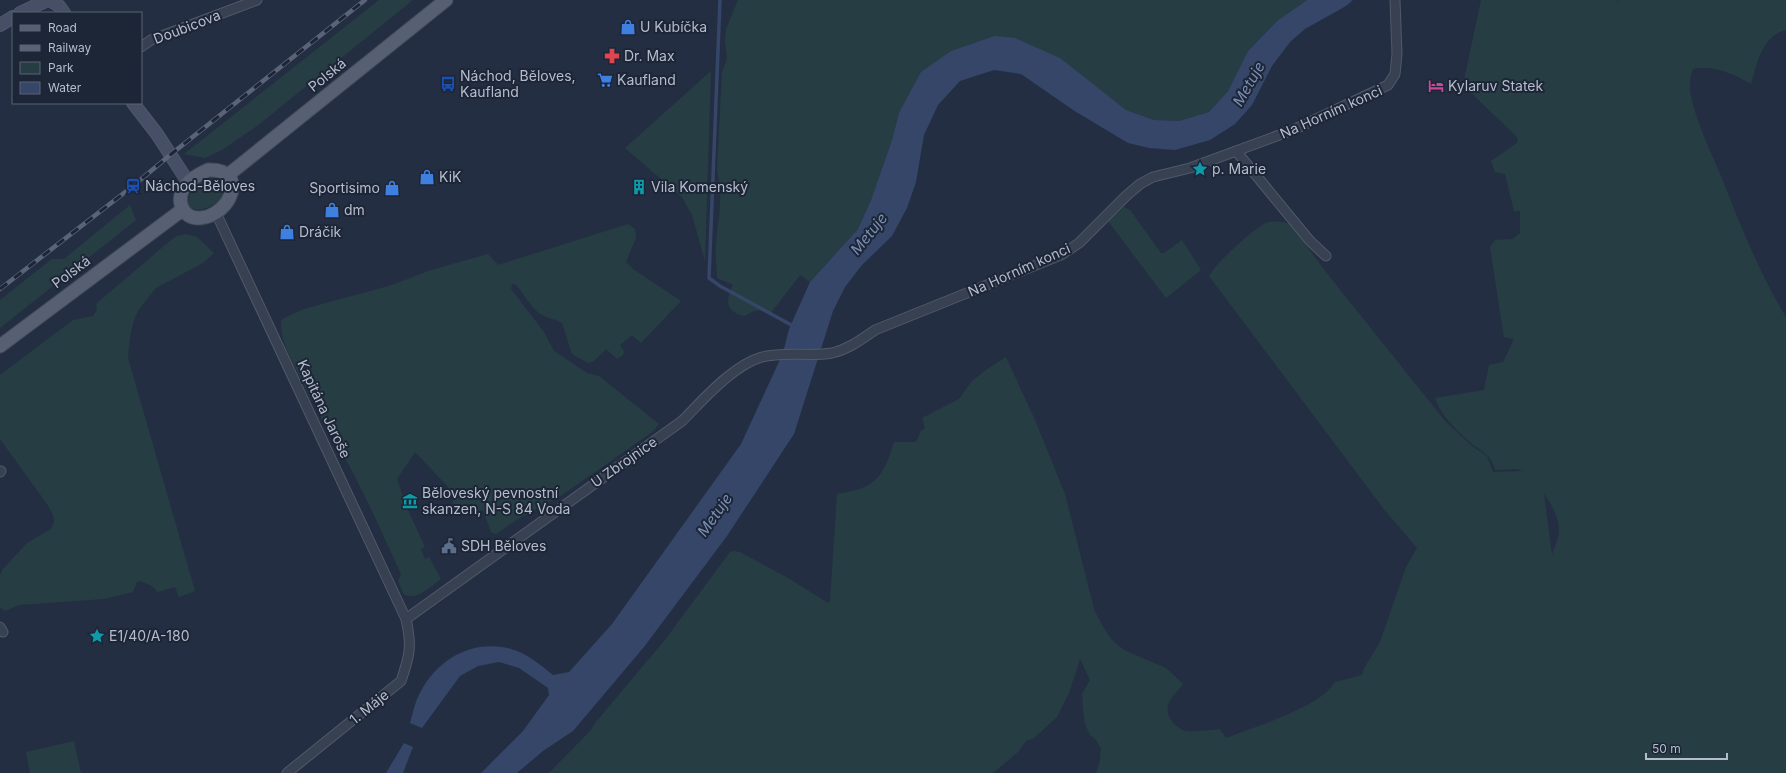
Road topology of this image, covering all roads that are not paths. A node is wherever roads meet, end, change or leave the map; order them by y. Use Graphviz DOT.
graph roads {
  1 [pos="49,0"];
  2 [pos="257,0"];
  3 [pos="446,0"];
  4 [pos="1395,0"];
  5 [pos="22,12"];
  6 [pos="63,12"];
  7 [pos="12,18"];
  8 [pos="0,25"];
  9 [pos="142,46"];
  10 [pos="134,104"];
  11 [pos="1236,151"];
  12 [pos="228,175"];
  13 [pos="188,182"];
  14 [pos="182,210"];
  15 [pos="216,213"];
  16 [pos="1326,256"];
  17 [pos="0,346"];
  18 [pos="832,353"];
  19 [pos="406,619"];
  20 [pos="287,773"];
  1 -- 5 [label="street"];
  1 -- 6 [label="street"];
  2 -- 9 [label="street, Doubicova"];
  3 -- 12 [label="main road, Polská"];
  4 -- 11 [label="street, Na Horním konci"];
  7 -- 8 [label="street"];
  10 -- 13 [label="street"];
  11 -- 16 [label="street"];
  11 -- 18 [label="street, Na Horním konci"];
  12 -- 13 [label="main road"];
  12 -- 15 [label="main road"];
  13 -- 14 [label="main road"];
  14 -- 15 [label="main road"];
  14 -- 17 [label="main road, Polská"];
  15 -- 19 [label="street, Kapitána Jaroše"];
  18 -- 19 [label="street, U Zbrojnice"];
  19 -- 20 [label="street, 1. Máje"];
}
